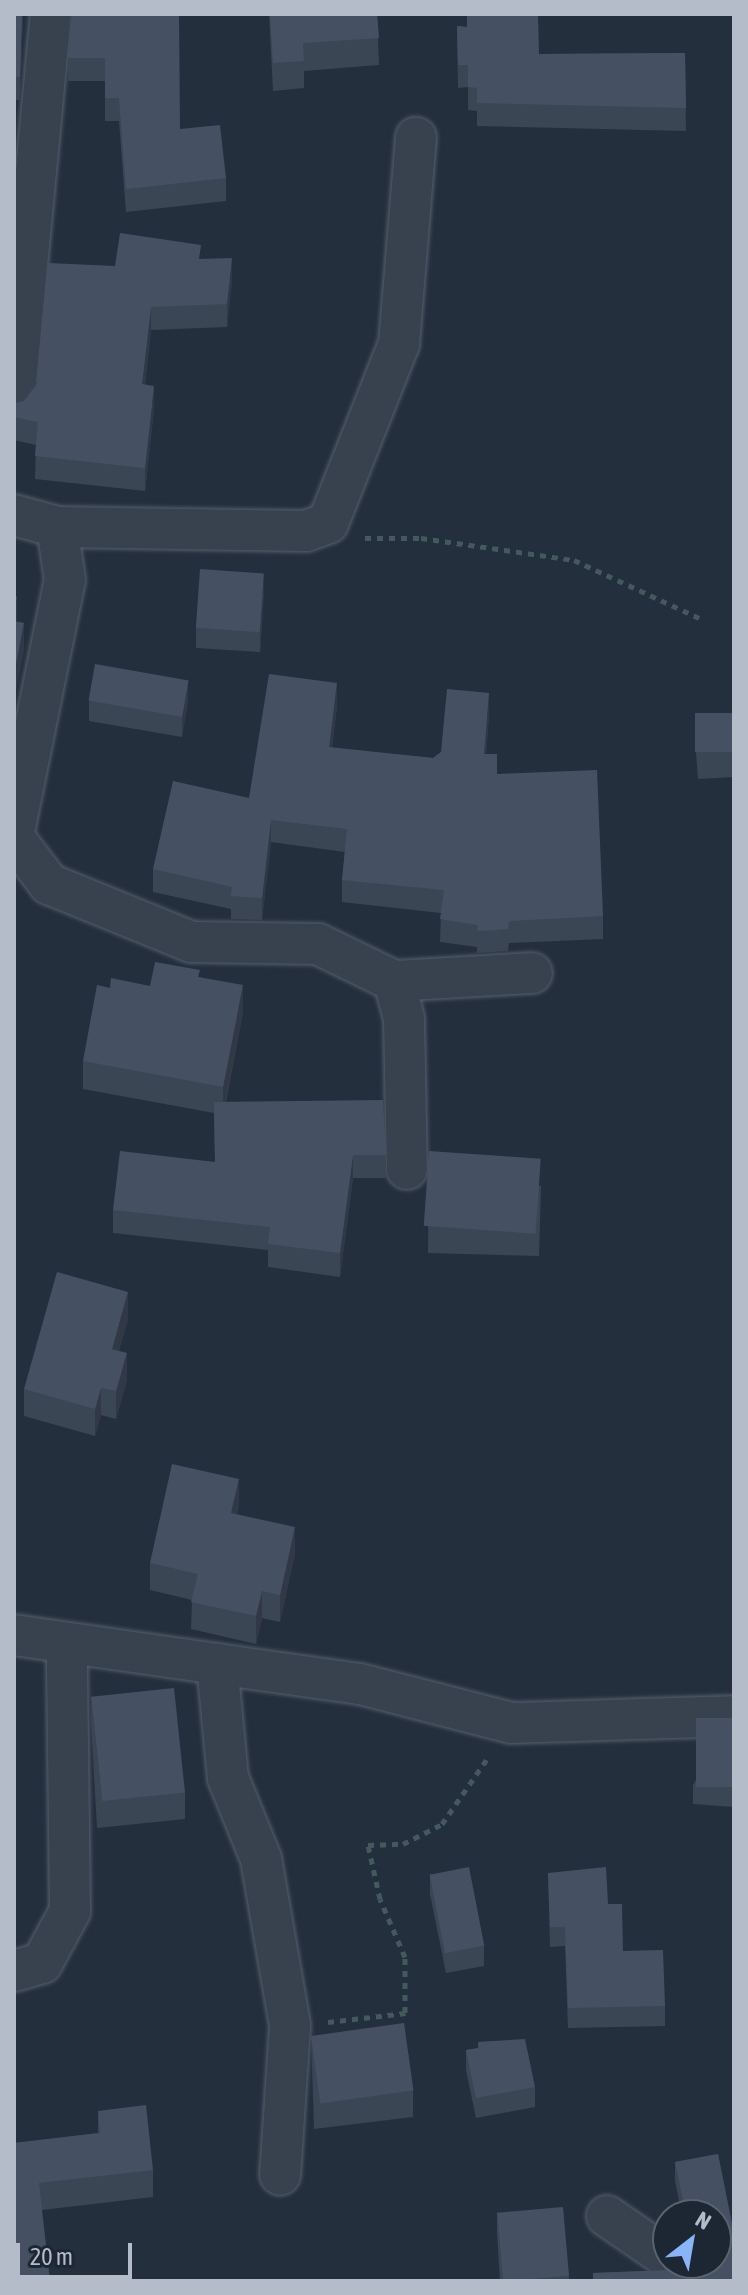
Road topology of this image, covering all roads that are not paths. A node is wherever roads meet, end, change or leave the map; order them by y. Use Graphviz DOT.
graph roads {
  1 [pos="51,14"];
  2 [pos="416,138"];
  3 [pos="14,404"];
  4 [pos="14,515"];
  5 [pos="57,527"];
  6 [pos="14,832"];
  7 [pos="14,838"];
  8 [pos="532,973"];
  9 [pos="394,981"];
  10 [pos="407,1169"];
  11 [pos="14,1635"];
  12 [pos="67,1647"];
  13 [pos="217,1664"];
  14 [pos="734,1716"];
  15 [pos="14,1971"];
  16 [pos="280,2175"];
  17 [pos="607,2216"];
  18 [pos="652,2247"];
  1 -- 3 [label="street"];
  2 -- 5 [label="street"];
  4 -- 5 [label="street"];
  5 -- 6 [label="street"];
  7 -- 9 [label="street"];
  8 -- 9 [label="street"];
  9 -- 10 [label="street"];
  11 -- 12 [label="street"];
  12 -- 13 [label="street"];
  12 -- 15 [label="street"];
  13 -- 14 [label="street"];
  13 -- 16 [label="street"];
  17 -- 18 [label="street"];
}
